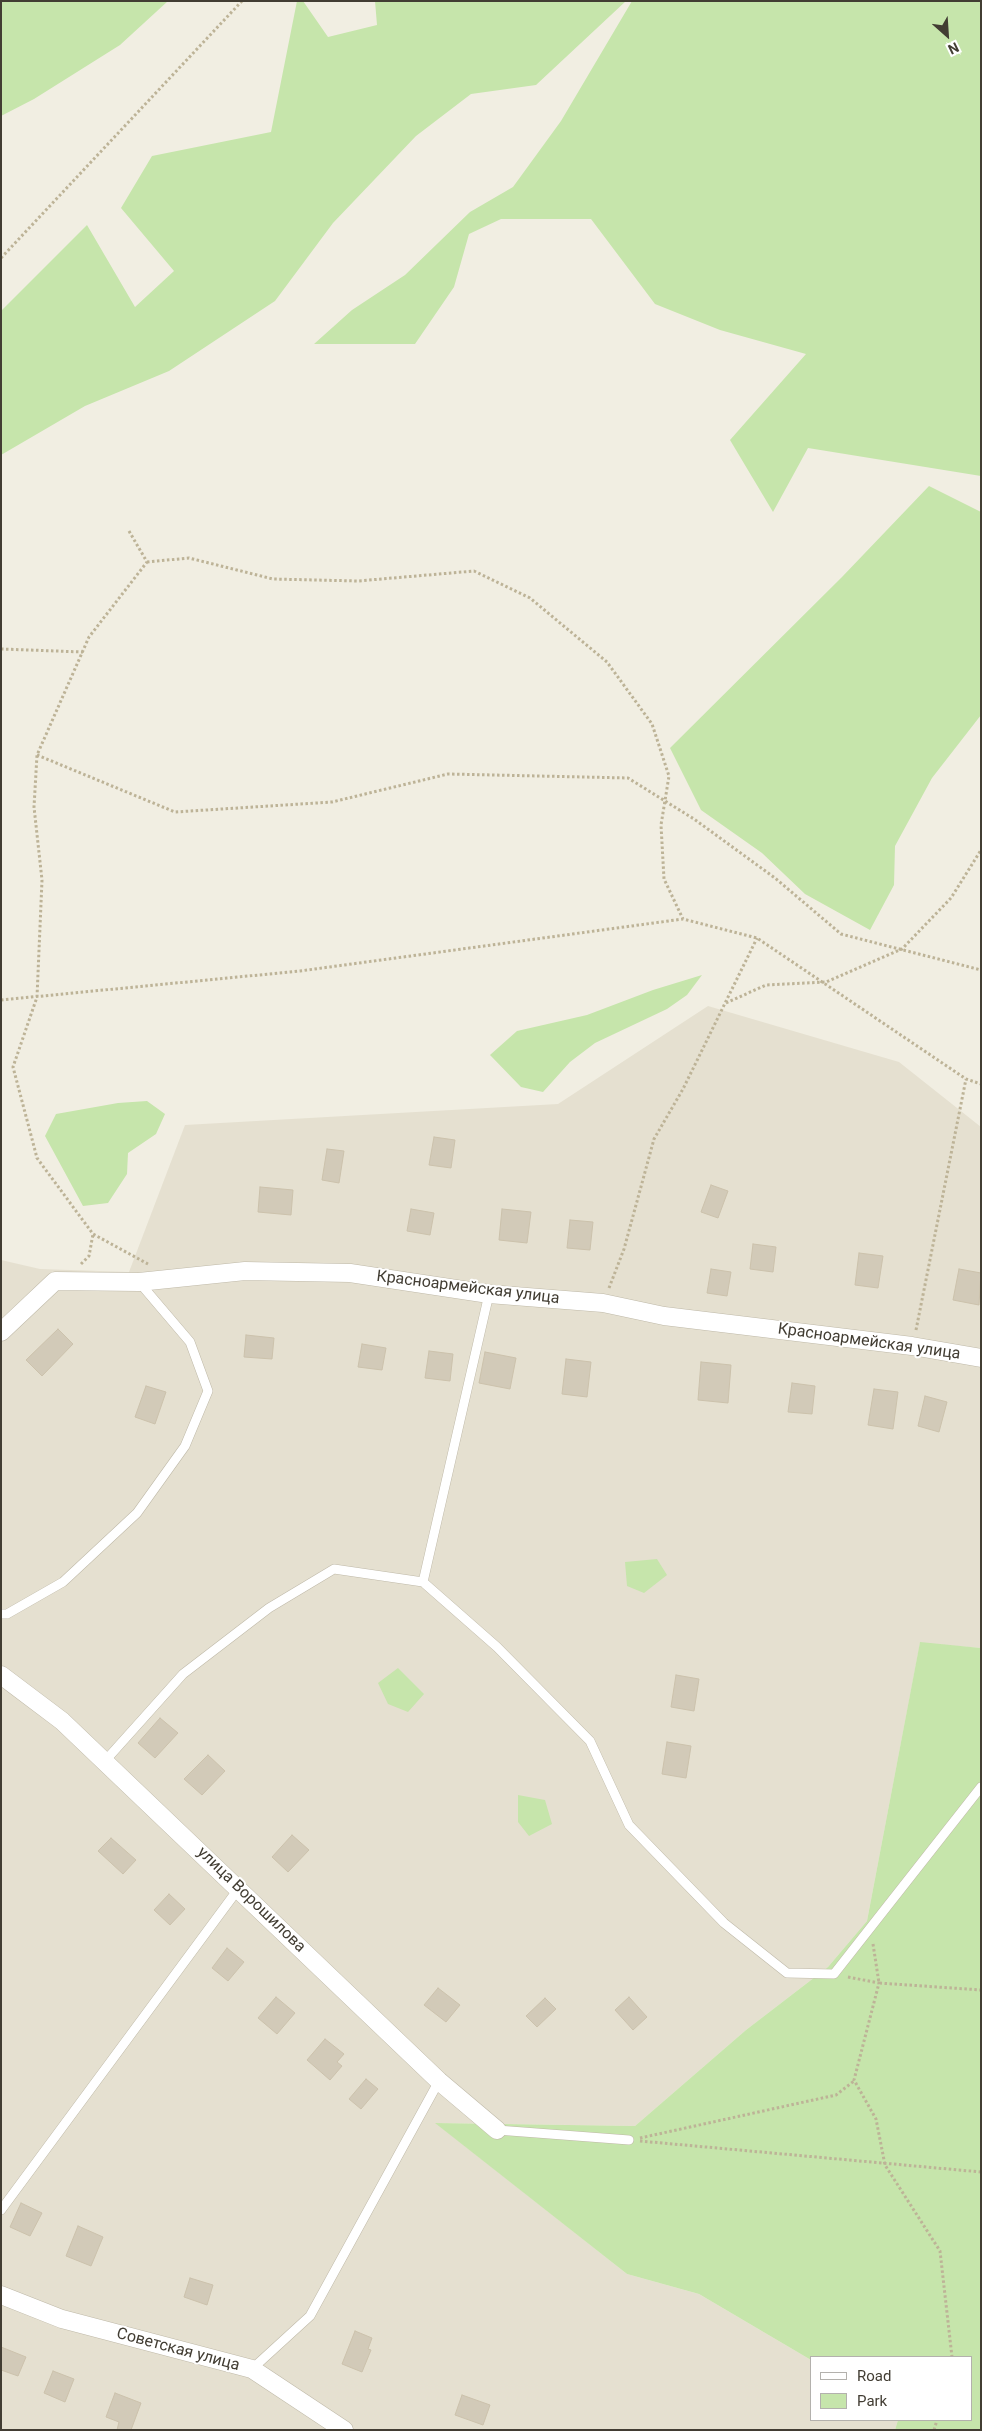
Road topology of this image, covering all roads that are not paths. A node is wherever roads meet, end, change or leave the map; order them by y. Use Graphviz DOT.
graph roads {
  1 [pos="139,1282"];
  2 [pos="488,1294"];
  3 [pos="1,1332"];
  4 [pos="981,1358"];
  5 [pos="423,1582"];
  6 [pos="1,1614"];
  7 [pos="1,1675"];
  8 [pos="105,1761"];
  9 [pos="981,1787"];
  10 [pos="239,1888"];
  11 [pos="439,2081"];
  12 [pos="497,2130"];
  13 [pos="629,2140"];
  14 [pos="1,2210"];
  15 [pos="1,2295"];
  16 [pos="252,2369"];
  17 [pos="344,2430"];
  1 -- 2 [label="street, Красноармейская улица"];
  1 -- 3 [label="street, Красноармейская улица"];
  1 -- 6 [label="lane"];
  2 -- 4 [label="street, Красноармейская улица"];
  2 -- 5 [label="lane"];
  5 -- 8 [label="lane"];
  5 -- 9 [label="lane"];
  7 -- 8 [label="street, улица Ворошилова"];
  8 -- 10 [label="street, улица Ворошилова"];
  10 -- 11 [label="street, улица Ворошилова"];
  10 -- 14 [label="lane"];
  11 -- 12 [label="street, улица Ворошилова"];
  11 -- 16 [label="lane"];
  12 -- 13 [label="lane"];
  15 -- 16 [label="street, Советская улица"];
  16 -- 17 [label="street, Советская улица"];
}
